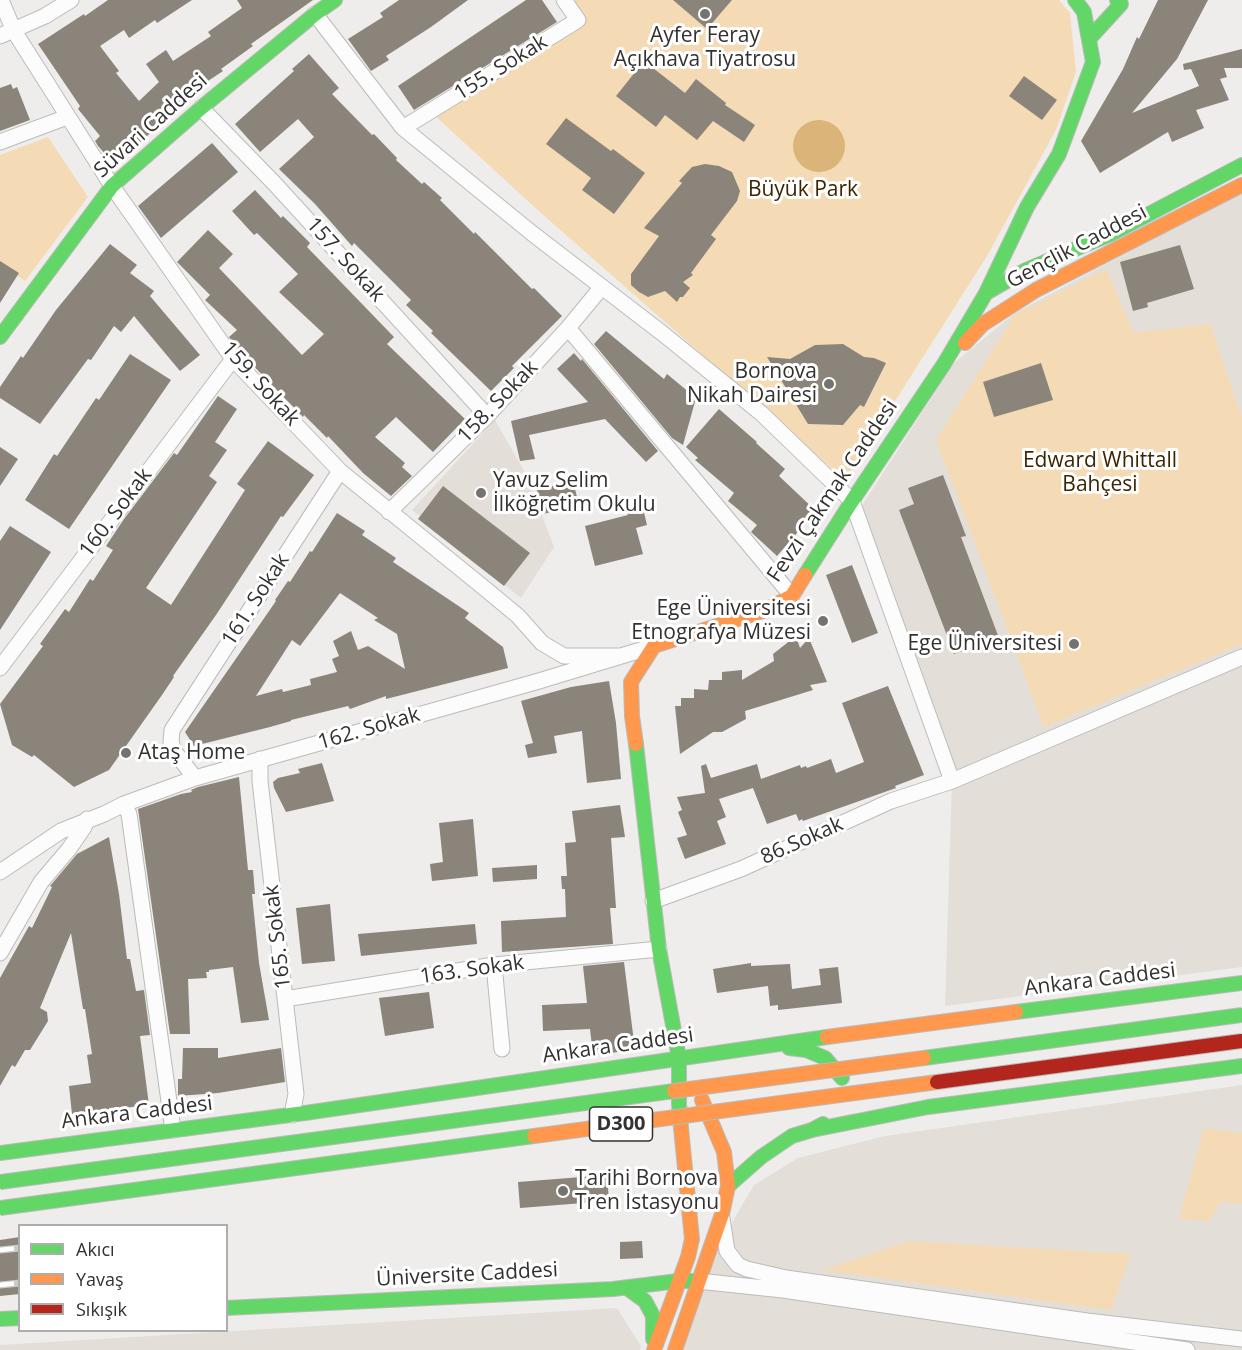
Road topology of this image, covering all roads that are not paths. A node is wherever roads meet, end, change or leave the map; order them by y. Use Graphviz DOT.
graph roads {
  1 [pos="1,0"];
  2 [pos="71,0"];
  3 [pos="335,0"];
  4 [pos="564,0"];
  5 [pos="1075,0"];
  6 [pos="1121,1"];
  7 [pos="315,14"];
  8 [pos="7,33"];
  9 [pos="1089,39"];
  10 [pos="201,108"];
  11 [pos="68,117"];
  12 [pos="403,129"];
  13 [pos="0,142"];
  14 [pos="1242,165"];
  15 [pos="1242,185"];
  16 [pos="112,186"];
  17 [pos="1013,240"];
  18 [pos="1026,270"];
  19 [pos="601,288"];
  20 [pos="1036,290"];
  21 [pos="986,293"];
  22 [pos="568,328"];
  23 [pos="0,338"];
  24 [pos="233,359"];
  25 [pos="944,364"];
  26 [pos="487,416"];
  27 [pos="340,471"];
  28 [pos="852,501"];
  29 [pos="389,512"];
  30 [pos="792,596"];
  31 [pos="654,646"];
  32 [pos="620,656"];
  33 [pos="1242,657"];
  34 [pos="0,668"];
  35 [pos="260,759"];
  36 [pos="195,778"];
  37 [pos="952,781"];
  38 [pos="124,804"];
  39 [pos="87,819"];
  40 [pos="0,872"];
  41 [pos="653,901"];
  42 [pos="659,949"];
  43 [pos="0,953"];
  44 [pos="494,965"];
  45 [pos="1242,983"];
  46 [pos="285,999"];
  47 [pos="1242,1015"];
  48 [pos="903,1026"];
  49 [pos="1242,1041"];
  50 [pos="770,1047"];
  51 [pos="502,1049"];
  52 [pos="679,1058"];
  53 [pos="1242,1066"];
  54 [pos="928,1107"];
  55 [pos="292,1115"];
  56 [pos="173,1130"];
  57 [pos="812,1130"];
  58 [pos="0,1153"];
  59 [pos="0,1182"];
  60 [pos="728,1186"];
  61 [pos="0,1208"];
  62 [pos="722,1214"];
  63 [pos="678,1281"];
  64 [pos="698,1281"];
  65 [pos="627,1288"];
  66 [pos="228,1308"];
  67 [pos="18,1318"];
  68 [pos="0,1319"];
  69 [pos="1242,1339"];
  70 [pos="654,1350"];
  71 [pos="675,1350"];
  72 [pos="1186,1350"];
  1 -- 8 [label="street, 159. Sokak"];
  2 -- 8 [label="street"];
  3 -- 7 [label="main road, Süvari Caddesi"];
  4 -- 12 [label="street, 155. Sokak"];
  5 -- 9 [label="main road, Fevzi Çakmak Caddesi"];
  6 -- 9 [label="main road"];
  7 -- 10 [label="main road, Süvari Caddesi"];
  7 -- 12 [label="street"];
  8 -- 11 [label="street, 159. Sokak"];
  9 -- 17 [label="main road, Fevzi Çakmak Caddesi"];
  10 -- 16 [label="main road, Süvari Caddesi"];
  10 -- 26 [label="street, 157. Sokak"];
  11 -- 13 [label="street"];
  11 -- 16 [label="street, 159. Sokak"];
  12 -- 19 [label="street"];
  14 -- 18 [label="main road, Gençlik Caddesi"];
  15 -- 20 [label="main road, Gençlik Caddesi"];
  16 -- 23 [label="main road, Süvari Caddesi"];
  16 -- 24 [label="street, 159. Sokak"];
  17 -- 18 [label="main road"];
  17 -- 21 [label="main road, Fevzi Çakmak Caddesi"];
  18 -- 20 [label="main road"];
  18 -- 21 [label="main road, Gençlik Caddesi"];
  19 -- 22 [label="street, 158. Sokak"];
  19 -- 28 [label="street"];
  20 -- 25 [label="main road, Gençlik Caddesi"];
  21 -- 25 [label="main road, Fevzi Çakmak Caddesi"];
  22 -- 26 [label="street, 158. Sokak"];
  22 -- 30 [label="street"];
  24 -- 27 [label="street, 159. Sokak"];
  24 -- 34 [label="street, 160. Sokak"];
  25 -- 28 [label="main road, Fevzi Çakmak Caddesi"];
  26 -- 29 [label="street, 158. Sokak"];
  27 -- 29 [label="street, 159. Sokak"];
  27 -- 36 [label="street, 161. Sokak"];
  28 -- 30 [label="main road, Fevzi Çakmak Caddesi"];
  28 -- 37 [label="street"];
  29 -- 32 [label="street, 159. Sokak"];
  30 -- 31 [label="main road, Fevzi Çakmak Caddesi"];
  31 -- 32 [label="street, 162. Sokak"];
  31 -- 41 [label="main road"];
  32 -- 35 [label="street, 162. Sokak"];
  33 -- 37 [label="street, 86.Sokak"];
  35 -- 36 [label="street, 162. Sokak"];
  35 -- 46 [label="street, 165. Sokak"];
  36 -- 38 [label="street, 162. Sokak"];
  37 -- 41 [label="street, 86.Sokak"];
  38 -- 39 [label="street, 162. Sokak"];
  38 -- 56 [label="street"];
  39 -- 40 [label="street, 162. Sokak"];
  39 -- 43 [label="street"];
  41 -- 42 [label="main road"];
  42 -- 44 [label="street, 163. Sokak"];
  42 -- 52 [label="main road"];
  44 -- 46 [label="street, 163. Sokak"];
  44 -- 51 [label="street"];
  45 -- 48 [label="main road, Ankara Caddesi"];
  46 -- 55 [label="street, 165. Sokak"];
  47 -- 59 [label="main road, D300, bridge"];
  48 -- 50 [label="main road, Ankara Caddesi"];
  48 -- 54 [label="main road"];
  49 -- 61 [label="main road, D300, bridge"];
  50 -- 52 [label="main road, Ankara Caddesi"];
  50 -- 57 [label="main road"];
  52 -- 55 [label="main road, Ankara Caddesi"];
  52 -- 60 [label="main road"];
  52 -- 63 [label="main road"];
  53 -- 54 [label="main road"];
  54 -- 57 [label="main road"];
  55 -- 56 [label="main road, Ankara Caddesi"];
  56 -- 58 [label="main road, Ankara Caddesi"];
  57 -- 60 [label="main road"];
  60 -- 62 [label="main road"];
  62 -- 64 [label="main road"];
  62 -- 69 [label="street"];
  63 -- 64 [label="main road, Üniversite Caddesi"];
  63 -- 65 [label="main road, Üniversite Caddesi"];
  63 -- 70 [label="main road"];
  64 -- 71 [label="main road"];
  64 -- 72 [label="street"];
  65 -- 66 [label="main road, Üniversite Caddesi"];
  65 -- 70 [label="main road"];
  67 -- 68 [label="main road"];
}
